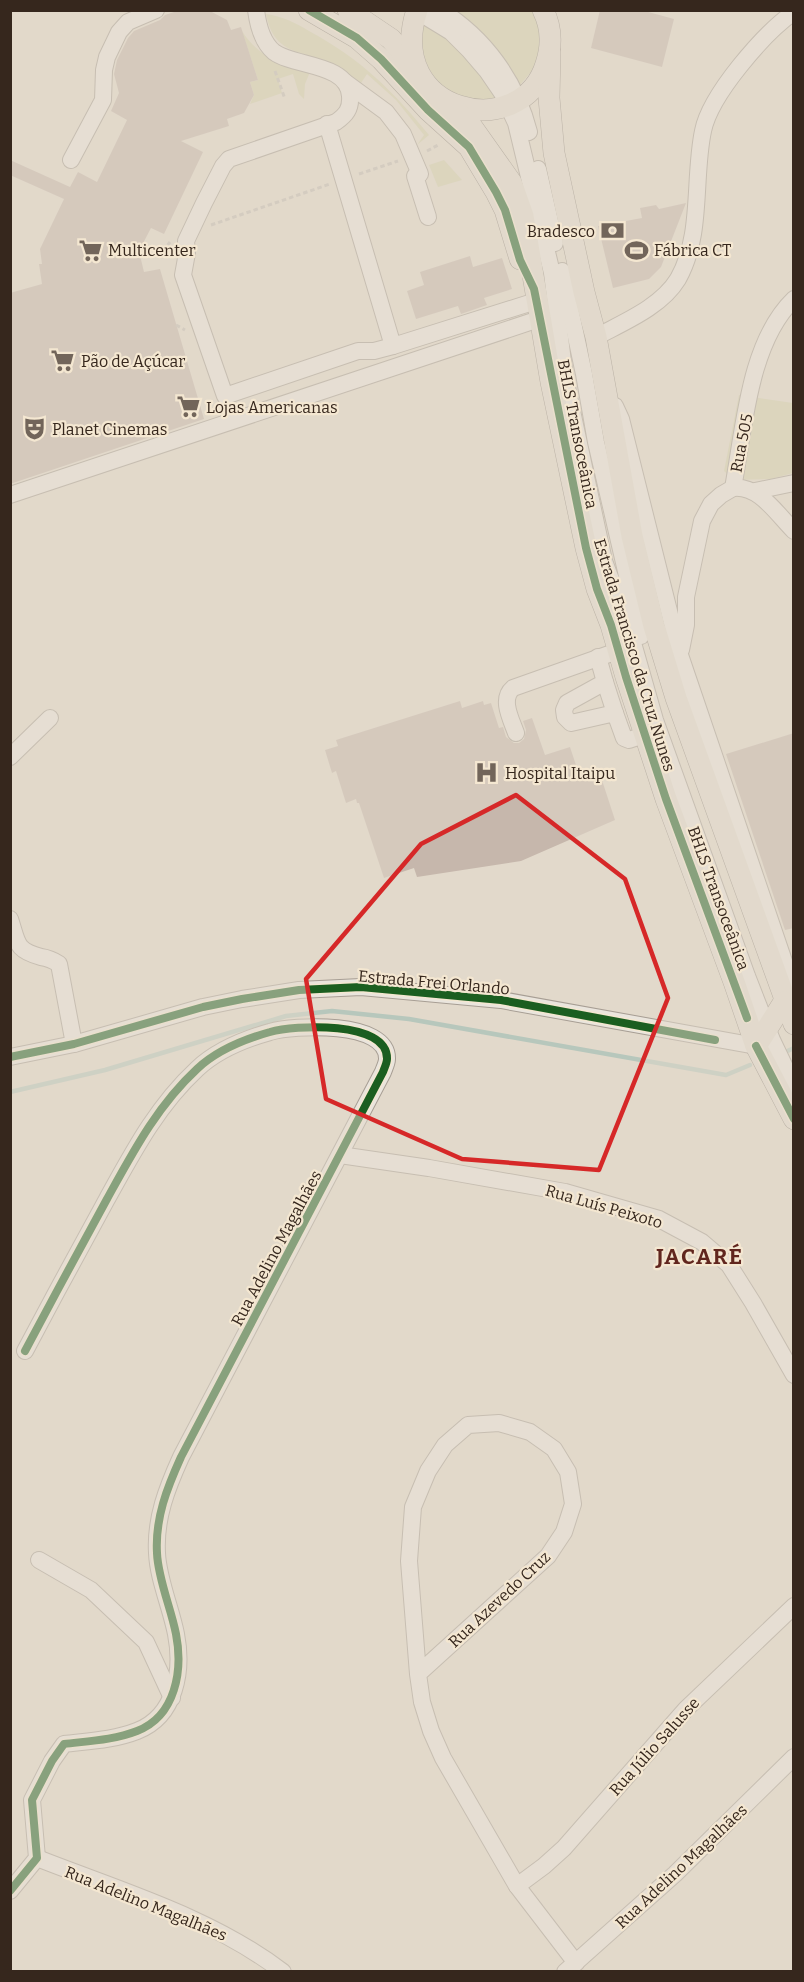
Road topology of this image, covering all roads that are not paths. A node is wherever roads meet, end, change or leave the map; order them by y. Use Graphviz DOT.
graph roads {
  1 [pos="156,10"];
  2 [pos="256,10"];
  3 [pos="309,10"];
  4 [pos="348,10"];
  5 [pos="440,10"];
  6 [pos="543,10"];
  7 [pos="563,10"];
  8 [pos="416,11"];
  9 [pos="794,12"];
  10 [pos="551,46"];
  11 [pos="418,71"];
  12 [pos="345,82"];
  13 [pos="447,102"];
  14 [pos="513,103"];
  15 [pos="327,124"];
  16 [pos="71,160"];
  17 [pos="523,216"];
  18 [pos="428,217"];
  19 [pos="549,260"];
  20 [pos="794,298"];
  21 [pos="536,303"];
  22 [pos="587,338"];
  23 [pos="393,346"];
  24 [pos="607,391"];
  25 [pos="794,483"];
  26 [pos="733,488"];
  27 [pos="755,491"];
  28 [pos="10,495"];
  29 [pos="794,531"];
  30 [pos="608,654"];
  31 [pos="680,655"];
  32 [pos="605,682"];
  33 [pos="615,713"];
  34 [pos="50,718"];
  35 [pos="516,733"];
  36 [pos="644,735"];
  37 [pos="10,757"];
  38 [pos="10,919"];
  39 [pos="775,1015"];
  40 [pos="794,1024"];
  41 [pos="74,1044"];
  42 [pos="756,1046"];
  43 [pos="10,1057"];
  44 [pos="794,1060"];
  45 [pos="794,1086"];
  46 [pos="794,1119"];
  47 [pos="340,1155"];
  48 [pos="25,1352"];
  49 [pos="794,1375"];
  50 [pos="39,1560"];
  51 [pos="794,1606"];
  52 [pos="418,1674"];
  53 [pos="172,1698"];
  54 [pos="794,1757"];
  55 [pos="37,1858"];
  56 [pos="517,1886"];
  57 [pos="10,1891"];
  58 [pos="571,1967"];
  59 [pos="284,1971"];
  1 -- 16 [label="street"];
  2 -- 12 [label="street"];
  3 -- 21 [label="main road"];
  4 -- 11 [label="main road"];
  5 -- 14 [label="street, BHLS Transoceânica"];
  6 -- 10 [label="main road"];
  7 -- 10 [label="main road"];
  8 -- 11 [label="main road"];
  8 -- 14 [label="street, BHLS Transoceânica"];
  9 -- 22 [label="street"];
  10 -- 14 [label="main road"];
  10 -- 22 [label="main road, Estrada Francisco da Cruz Nunes"];
  11 -- 13 [label="main road, Estrada Francisco da Cruz Nunes"];
  12 -- 15 [label="street"];
  12 -- 18 [label="street"];
  13 -- 14 [label="main road"];
  13 -- 17 [label="main road, Estrada Francisco da Cruz Nunes"];
  14 -- 19 [label="street, BHLS Transoceânica"];
  14 -- 22 [label="street, BHLS Transoceânica"];
  15 -- 23 [label="street"];
  15 -- 23 [label="street"];
  17 -- 19 [label="street"];
  17 -- 21 [label="main road, Estrada Francisco da Cruz Nunes"];
  19 -- 39 [label="street, BHLS Transoceânica"];
  20 -- 26 [label="street, Rua 505"];
  21 -- 23 [label="street"];
  21 -- 28 [label="street"];
  21 -- 30 [label="main road, Estrada Francisco da Cruz Nunes"];
  22 -- 24 [label="main road, Estrada Francisco da Cruz Nunes"];
  22 -- 39 [label="street, BHLS Transoceânica"];
  24 -- 31 [label="street"];
  24 -- 39 [label="main road, Estrada Francisco da Cruz Nunes"];
  25 -- 27 [label="street"];
  26 -- 27 [label="street"];
  26 -- 31 [label="street, Rua 505"];
  27 -- 29 [label="street"];
  30 -- 32 [label="street"];
  30 -- 35 [label="street"];
  30 -- 36 [label="main road, Estrada Francisco da Cruz Nunes"];
  31 -- 39 [label="street"];
  32 -- 33 [label="street"];
  32 -- 33 [label="street"];
  33 -- 36 [label="street"];
  34 -- 37 [label="street"];
  36 -- 42 [label="main road, Estrada Francisco da Cruz Nunes"];
  38 -- 41 [label="street"];
  39 -- 40 [label="main road, Estrada Francisco da Cruz Nunes"];
  39 -- 42 [label="main road"];
  39 -- 44 [label="street, BHLS Transoceânica"];
  39 -- 45 [label="street, BHLS Transoceânica"];
  41 -- 42 [label="street, Estrada Frei Orlando"];
  41 -- 43 [label="street, Estrada Frei Orlando"];
  42 -- 46 [label="main road, Estrada Francisco da Cruz Nunes"];
  47 -- 48 [label="street, Rua Adelino Magalhães"];
  47 -- 49 [label="street, Rua Luís Peixoto"];
  47 -- 53 [label="street, Rua Adelino Magalhães"];
  50 -- 53 [label="street"];
  51 -- 56 [label="street, Rua Júlio Salusse"];
  52 -- 52 [label="street, Rua Azevedo Cruz"];
  52 -- 56 [label="street, Rua Azevedo Cruz"];
  53 -- 55 [label="street"];
  54 -- 58 [label="street, Rua Adelino Magalhães"];
  55 -- 57 [label="street"];
  55 -- 59 [label="street, Rua Adelino Magalhães"];
  56 -- 58 [label="street, Rua Azevedo Cruz"];
}
